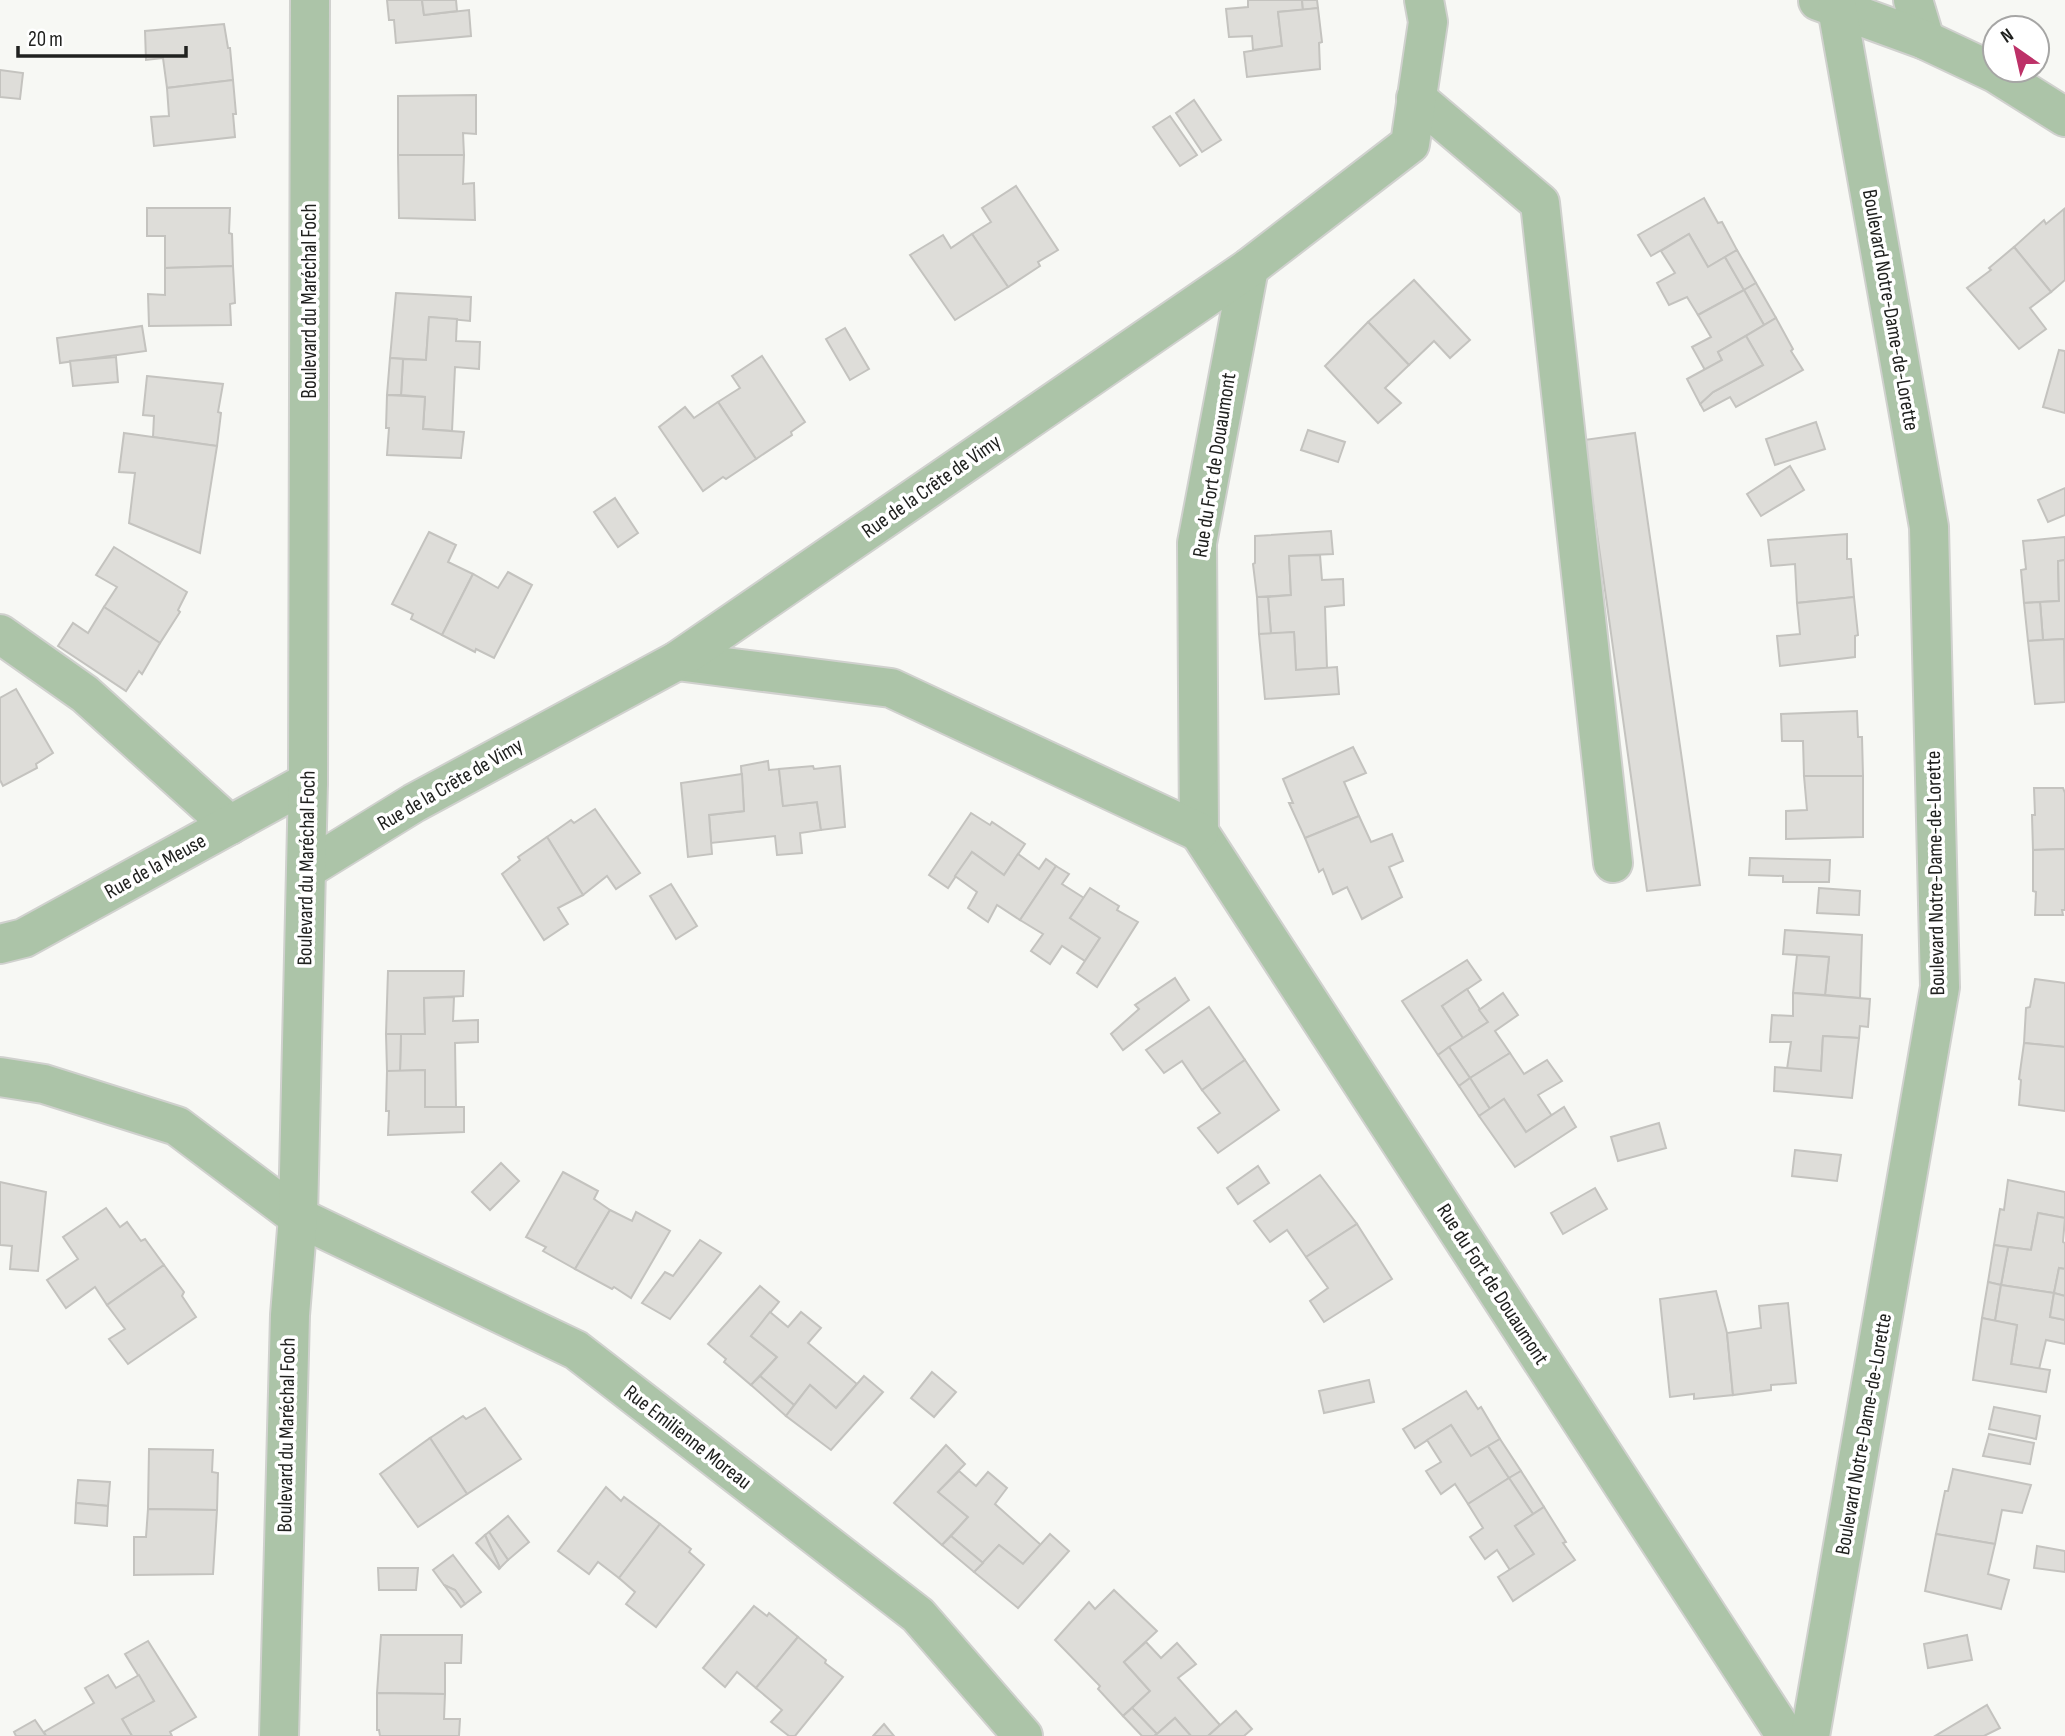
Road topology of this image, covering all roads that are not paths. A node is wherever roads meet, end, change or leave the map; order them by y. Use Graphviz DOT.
graph roads {
  1 [pos="310,0"];
  2 [pos="1424,0"];
  3 [pos="1913,0"];
  4 [pos="1826,4"];
  5 [pos="1925,40"];
  6 [pos="1416,98"];
  7 [pos="2065,117"];
  8 [pos="1249,268"];
  9 [pos="0,634"];
  10 [pos="677,662"];
  11 [pos="309,782"];
  12 [pos="230,825"];
  13 [pos="1199,832"];
  14 [pos="1613,863"];
  15 [pos="307,869"];
  16 [pos="0,944"];
  17 [pos="0,1077"];
  18 [pos="298,1217"];
  19 [pos="279,1736"];
  20 [pos="1023,1736"];
  21 [pos="1786,1736"];
  22 [pos="1811,1736"];
  1 -- 11 [label="street, Boulevard du Maréchal Foch"];
  2 -- 6 [label="street, Rue de la Crête de Vimy"];
  3 -- 5 [label="street"];
  4 -- 5 [label="street"];
  4 -- 22 [label="street, Boulevard Notre-Dame-de-Lorette"];
  5 -- 7 [label="street"];
  6 -- 8 [label="street, Rue de la Crête de Vimy"];
  6 -- 14 [label="street"];
  8 -- 10 [label="street, Rue de la Crête de Vimy"];
  8 -- 13 [label="street, Rue du Fort de Douaumont"];
  9 -- 12 [label="street"];
  10 -- 13 [label="street"];
  10 -- 15 [label="street, Rue de la Crête de Vimy"];
  11 -- 12 [label="street, Rue de la Meuse"];
  11 -- 15 [label="street, Boulevard du Maréchal Foch"];
  12 -- 16 [label="street, Rue de la Meuse"];
  13 -- 21 [label="street, Rue du Fort de Douaumont"];
  15 -- 18 [label="street, Boulevard du Maréchal Foch"];
  17 -- 18 [label="street"];
  18 -- 19 [label="street, Boulevard du Maréchal Foch"];
  18 -- 20 [label="street, Rue Emilienne Moreau"];
}
